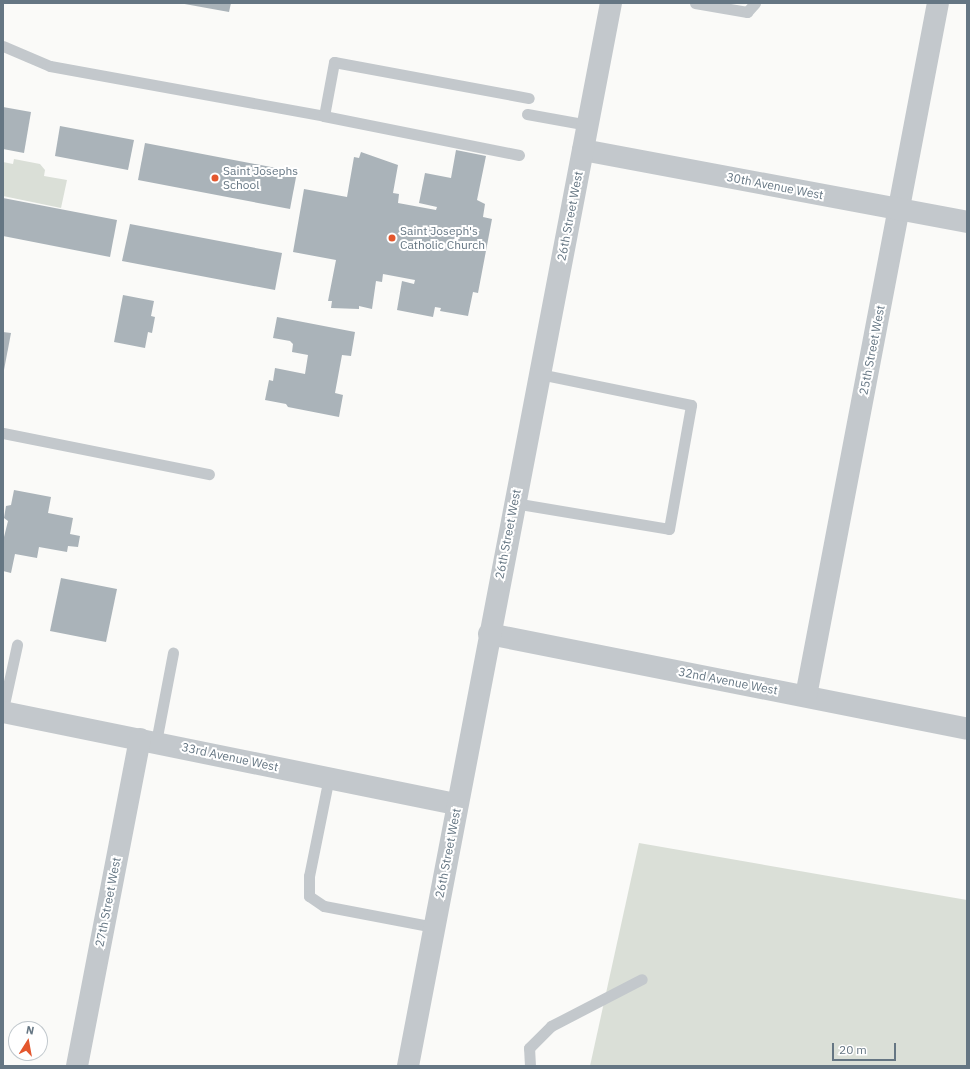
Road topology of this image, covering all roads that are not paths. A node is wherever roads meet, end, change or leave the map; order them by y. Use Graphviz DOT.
graph roads {
  1 [pos="611,3"];
  2 [pos="695,3"];
  3 [pos="755,3"];
  4 [pos="938,3"];
  5 [pos="3,46"];
  6 [pos="529,98"];
  7 [pos="526,114"];
  8 [pos="324,116"];
  9 [pos="588,126"];
  10 [pos="583,150"];
  11 [pos="519,155"];
  12 [pos="898,209"];
  13 [pos="967,222"];
  14 [pos="540,374"];
  15 [pos="3,432"];
  16 [pos="209,474"];
  17 [pos="514,503"];
  18 [pos="489,634"];
  19 [pos="17,645"];
  20 [pos="173,653"];
  21 [pos="806,696"];
  22 [pos="3,708"];
  23 [pos="3,712"];
  24 [pos="967,728"];
  25 [pos="148,740"];
  26 [pos="328,777"];
  27 [pos="457,804"];
  28 [pos="434,927"];
  29 [pos="642,979"];
  30 [pos="77,1066"];
  31 [pos="408,1066"];
  32 [pos="530,1066"];
  1 -- 9 [label="street, 26th Street West"];
  2 -- 3 [label="lane"];
  4 -- 12 [label="street, 25th Street West"];
  5 -- 8 [label="lane"];
  6 -- 8 [label="lane"];
  7 -- 9 [label="lane"];
  8 -- 11 [label="lane"];
  9 -- 10 [label="street, 26th Street West"];
  10 -- 12 [label="street, 30th Avenue West"];
  10 -- 14 [label="street, 26th Street West"];
  12 -- 13 [label="street, 30th Avenue West"];
  12 -- 21 [label="street, 25th Street West"];
  14 -- 17 [label="street, 26th Street West"];
  14 -- 17 [label="lane"];
  15 -- 16 [label="lane"];
  17 -- 18 [label="street, 26th Street West"];
  18 -- 21 [label="street, 32nd Avenue West"];
  18 -- 27 [label="street, 26th Street West"];
  19 -- 22 [label="lane"];
  20 -- 25 [label="lane"];
  21 -- 24 [label="street, 32nd Avenue West"];
  23 -- 25 [label="street, 33rd Avenue West"];
  25 -- 26 [label="street, 33rd Avenue West"];
  25 -- 30 [label="street, 27th Street West"];
  26 -- 27 [label="street, 33rd Avenue West"];
  26 -- 28 [label="lane"];
  27 -- 28 [label="street, 26th Street West"];
  28 -- 31 [label="street, 26th Street West"];
  29 -- 32 [label="lane"];
}
